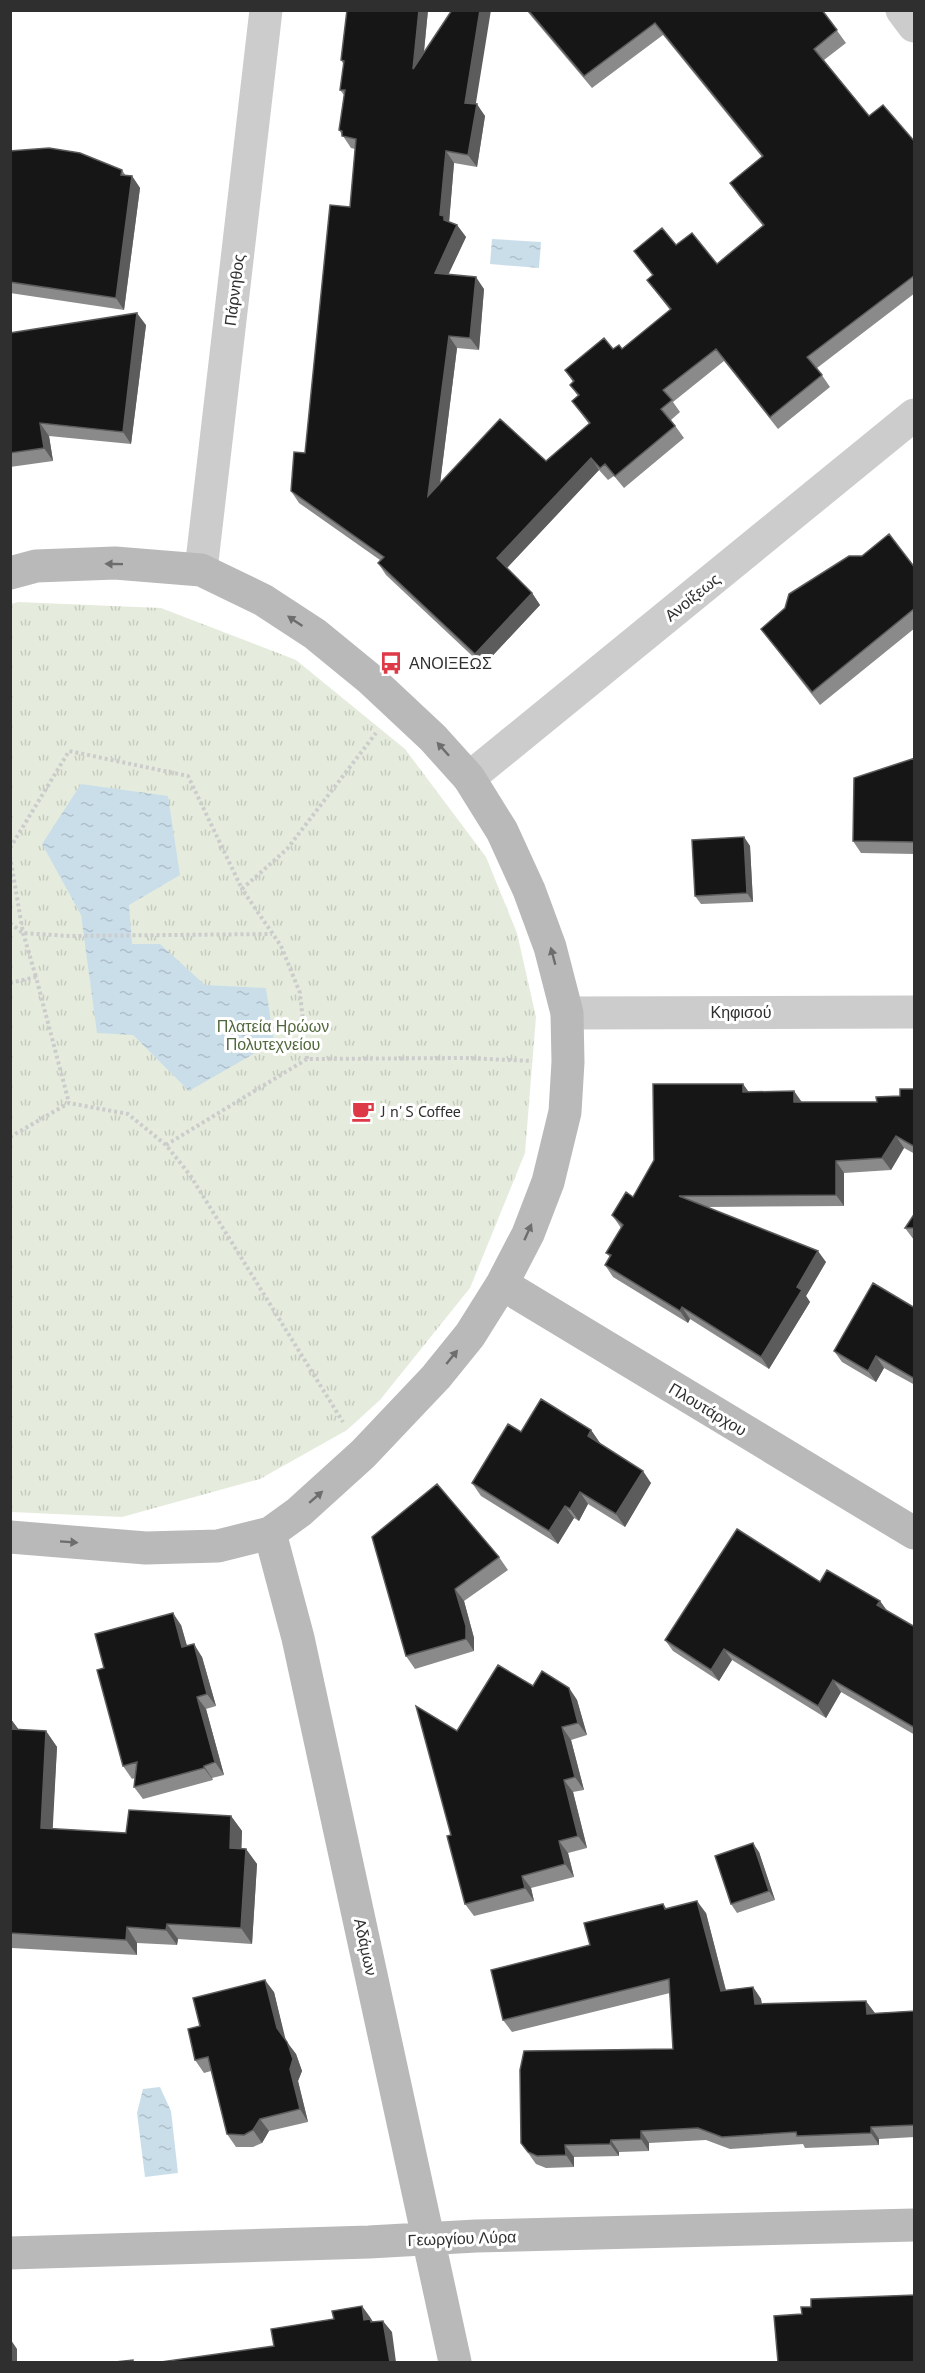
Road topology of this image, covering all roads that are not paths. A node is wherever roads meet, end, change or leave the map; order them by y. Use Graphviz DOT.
graph roads {
  1 [pos="266,10"];
  2 [pos="902,10"];
  3 [pos="915,26"];
  4 [pos="915,415"];
  5 [pos="201,570"];
  6 [pos="10,573"];
  7 [pos="470,778"];
  8 [pos="915,1012"];
  9 [pos="567,1013"];
  10 [pos="502,1284"];
  11 [pos="270,1533"];
  12 [pos="915,1533"];
  13 [pos="10,1537"];
  14 [pos="915,2225"];
  15 [pos="428,2238"];
  16 [pos="10,2253"];
  17 [pos="455,2362"];
  1 -- 5 [label="street, Πάρνηθος"];
  2 -- 3 [label="street"];
  4 -- 7 [label="street, Ανοίξεως"];
  5 -- 6 [label="street, one-way"];
  7 -- 5 [label="street, one-way"];
  9 -- 7 [label="street, one-way"];
  8 -- 9 [label="street, Κηφισού"];
  10 -- 9 [label="street, one-way"];
  11 -- 10 [label="street, one-way"];
  10 -- 12 [label="street, Πλουτάρχου"];
  13 -- 11 [label="street, one-way"];
  11 -- 15 [label="street, Αδάμων"];
  14 -- 15 [label="street, Γεωργίου Λύρα"];
  15 -- 16 [label="street, Γεωργίου Λύρα"];
  15 -- 17 [label="street, Αδάμων"];
}
